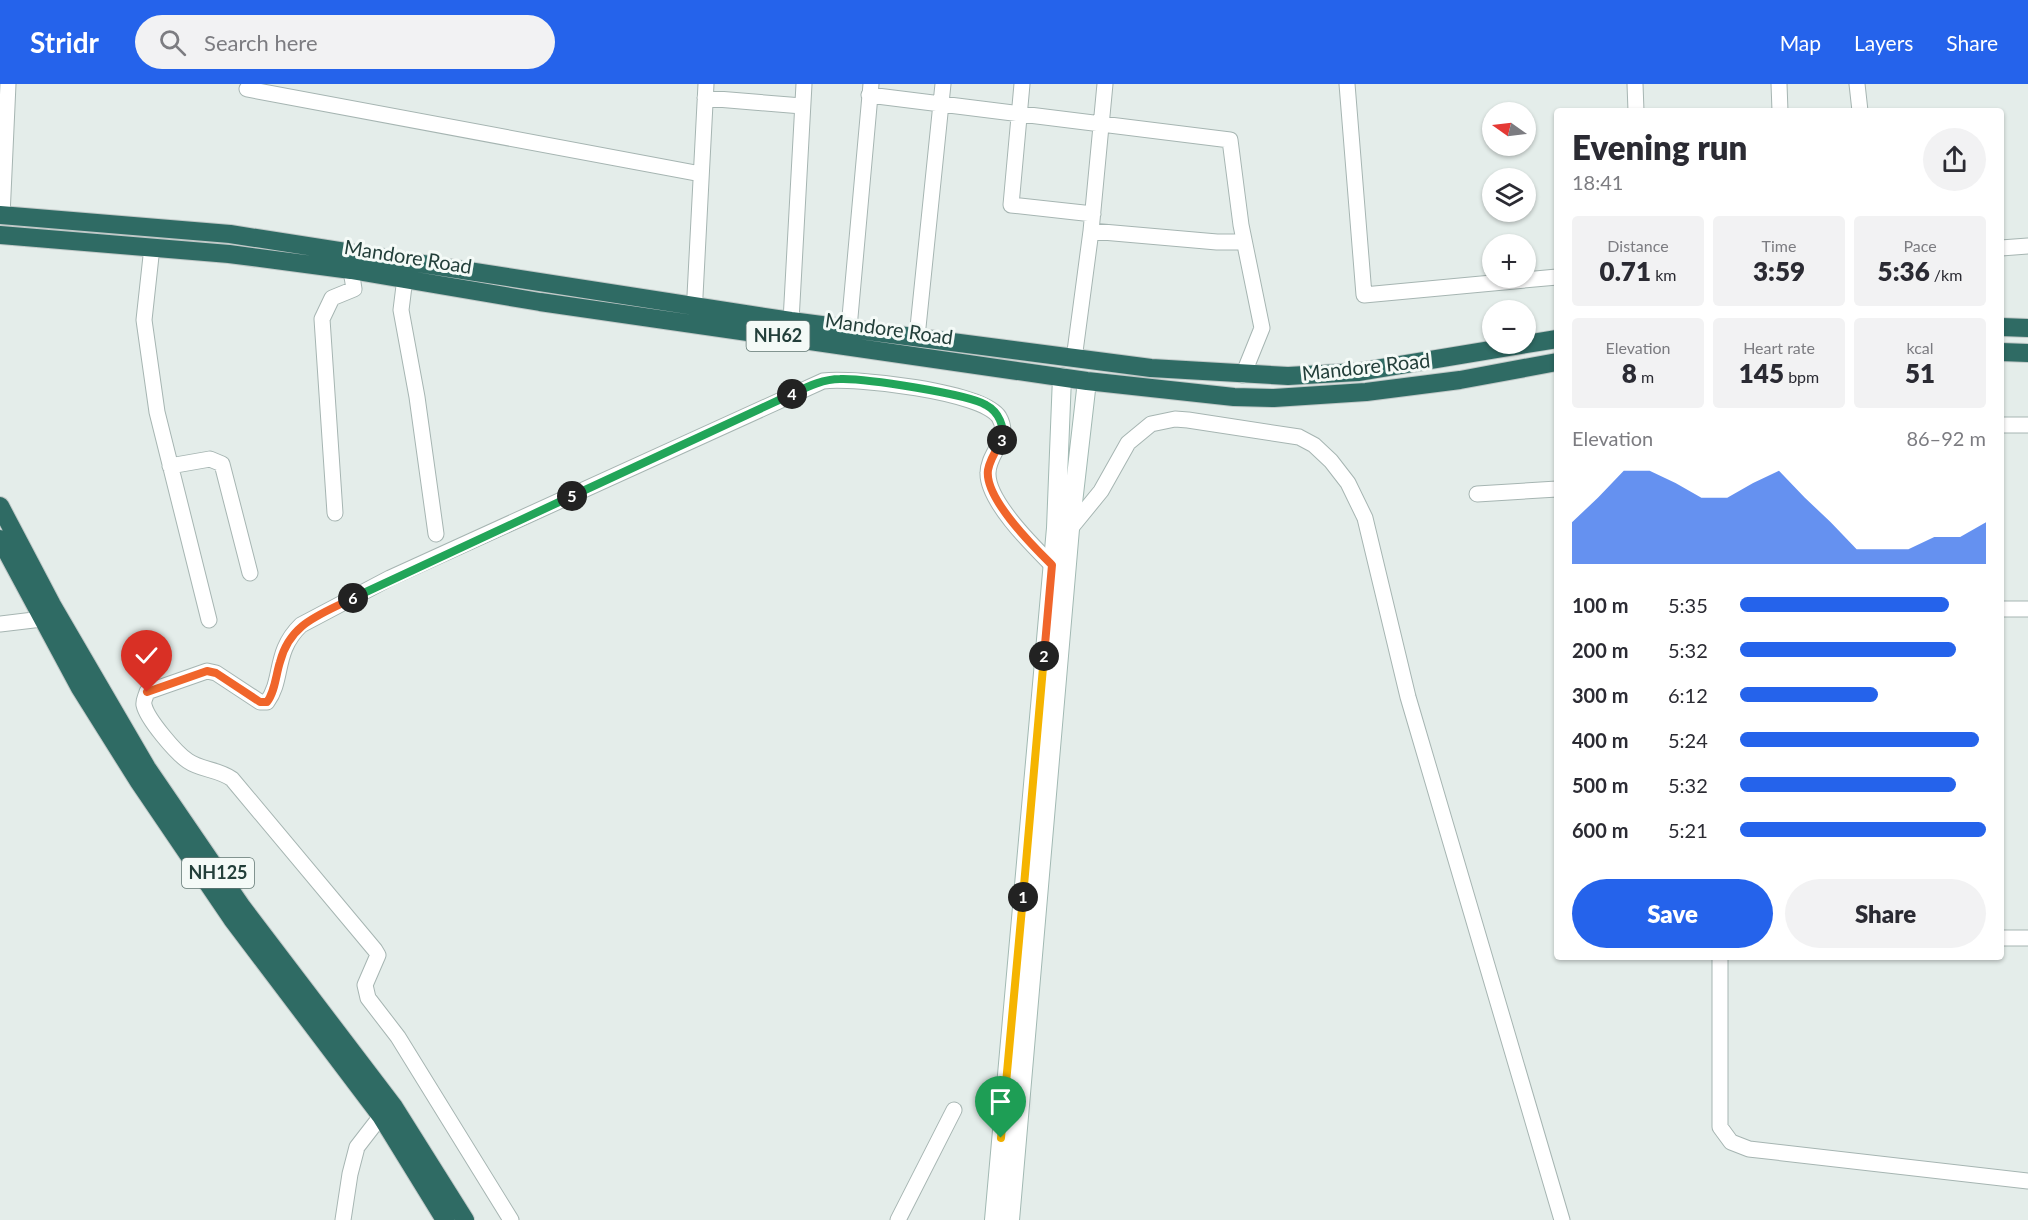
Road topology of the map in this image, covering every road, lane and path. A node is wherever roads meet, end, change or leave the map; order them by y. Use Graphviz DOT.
graph roads {
  1 [pos="8,84"];
  2 [pos="804,84"];
  3 [pos="943,84"];
  4 [pos="1022,84"];
  5 [pos="1105,84"];
  6 [pos="1347,84"];
  7 [pos="1635,84"];
  8 [pos="1779,84"];
  9 [pos="1857,84"];
  10 [pos="247,89"];
  11 [pos="870,90"];
  12 [pos="706,91"];
  13 [pos="941,104"];
  14 [pos="802,106"];
  15 [pos="1636,108"];
  16 [pos="1780,108"];
  17 [pos="1860,108"];
  18 [pos="1018,114"];
  19 [pos="1101,124"];
  20 [pos="701,174"];
  21 [pos="1093,214"];
  22 [pos="1,215"];
  23 [pos="1091,231"];
  24 [pos="0,235"];
  25 [pos="1244,242"];
  26 [pos="2028,246"];
  27 [pos="152,247"];
  28 [pos="2004,248"];
  29 [pos="351,270"];
  30 [pos="1554,277"];
  31 [pos="405,278"];
  32 [pos="694,305"];
  33 [pos="791,321"];
  34 [pos="694,324"];
  35 [pos="2004,327"];
  36 [pos="849,328"];
  37 [pos="2028,328"];
  38 [pos="917,337"];
  39 [pos="1554,340"];
  40 [pos="2004,352"];
  41 [pos="2028,353"];
  42 [pos="1074,359"];
  43 [pos="1554,363"];
  44 [pos="1243,375"];
  45 [pos="1062,377"];
  46 [pos="1087,381"];
  47 [pos="2004,425"];
  48 [pos="2028,425"];
  49 [pos="171,466"];
  50 [pos="1067,485"];
  51 [pos="1554,489"];
  52 [pos="1477,494"];
  53 [pos="0,506"];
  54 [pos="335,513"];
  55 [pos="1070,529"];
  56 [pos="436,534"];
  57 [pos="2,548"];
  58 [pos="1052,565"];
  59 [pos="250,573"];
  60 [pos="2004,609"];
  61 [pos="2028,609"];
  62 [pos="42,619"];
  63 [pos="210,620"];
  64 [pos="0,624"];
  65 [pos="2004,938"];
  66 [pos="2028,938"];
  67 [pos="1720,960"];
  68 [pos="954,1110"];
  69 [pos="381,1116"];
  70 [pos="2028,1181"];
  71 [pos="343,1220"];
  72 [pos="445,1220"];
  73 [pos="465,1220"];
  74 [pos="511,1220"];
  75 [pos="898,1220"];
  76 [pos="994,1220"];
  77 [pos="1010,1220"];
  78 [pos="1562,1220"];
  1 -- 22 [label="street"];
  2 -- 14 [label="street"];
  3 -- 13 [label="street"];
  4 -- 18 [label="street"];
  5 -- 19 [label="street"];
  6 -- 30 [label="street"];
  7 -- 15 [label="street"];
  8 -- 16 [label="street"];
  9 -- 17 [label="street"];
  10 -- 20 [label="street"];
  11 -- 13 [label="street"];
  11 -- 36 [label="street"];
  12 -- 14 [label="street"];
  12 -- 20 [label="street"];
  13 -- 18 [label="street"];
  13 -- 38 [label="street"];
  14 -- 33 [label="street"];
  18 -- 19 [label="street"];
  18 -- 21 [label="street"];
  19 -- 21 [label="street"];
  19 -- 25 [label="street"];
  20 -- 32 [label="street"];
  21 -- 23 [label="street"];
  22 -- 32 [label="highway, Mandore Road / NH62"];
  23 -- 25 [label="street"];
  23 -- 42 [label="street"];
  24 -- 27 [label="highway, Mandore Road / NH62"];
  25 -- 44 [label="street"];
  26 -- 28 [label="street"];
  27 -- 29 [label="highway, Mandore Road / NH62"];
  27 -- 49 [label="street"];
  29 -- 31 [label="highway, Mandore Road / NH62"];
  29 -- 54 [label="street"];
  31 -- 34 [label="highway, Mandore Road / NH62"];
  31 -- 56 [label="street"];
  32 -- 33 [label="highway, Mandore Road / NH62"];
  32 -- 34 [label="street"];
  33 -- 36 [label="highway, Mandore Road / NH62"];
  34 -- 45 [label="highway, Mandore Road / NH62"];
  35 -- 37 [label="highway"];
  36 -- 38 [label="highway, Mandore Road / NH62"];
  38 -- 42 [label="highway, Mandore Road / NH62"];
  39 -- 44 [label="highway, Mandore Road / NH62"];
  40 -- 41 [label="highway"];
  42 -- 44 [label="highway, Mandore Road / NH62"];
  43 -- 46 [label="highway, Mandore Road / NH62"];
  45 -- 46 [label="highway, Mandore Road / NH62"];
  45 -- 50 [label="street"];
  46 -- 50 [label="street"];
  47 -- 48 [label="street"];
  49 -- 59 [label="street"];
  49 -- 63 [label="street"];
  50 -- 55 [label="street"];
  50 -- 58 [label="street"];
  51 -- 52 [label="street"];
  53 -- 73 [label="highway, NH125"];
  55 -- 77 [label="street"];
  55 -- 78 [label="street"];
  57 -- 62 [label="highway, NH125"];
  58 -- 74 [label="street"];
  58 -- 76 [label="street"];
  60 -- 61 [label="street"];
  62 -- 64 [label="street"];
  62 -- 69 [label="highway, NH125"];
  65 -- 66 [label="street"];
  67 -- 70 [label="street"];
  68 -- 75 [label="street"];
  69 -- 71 [label="street"];
  69 -- 72 [label="highway, NH125"];
}
